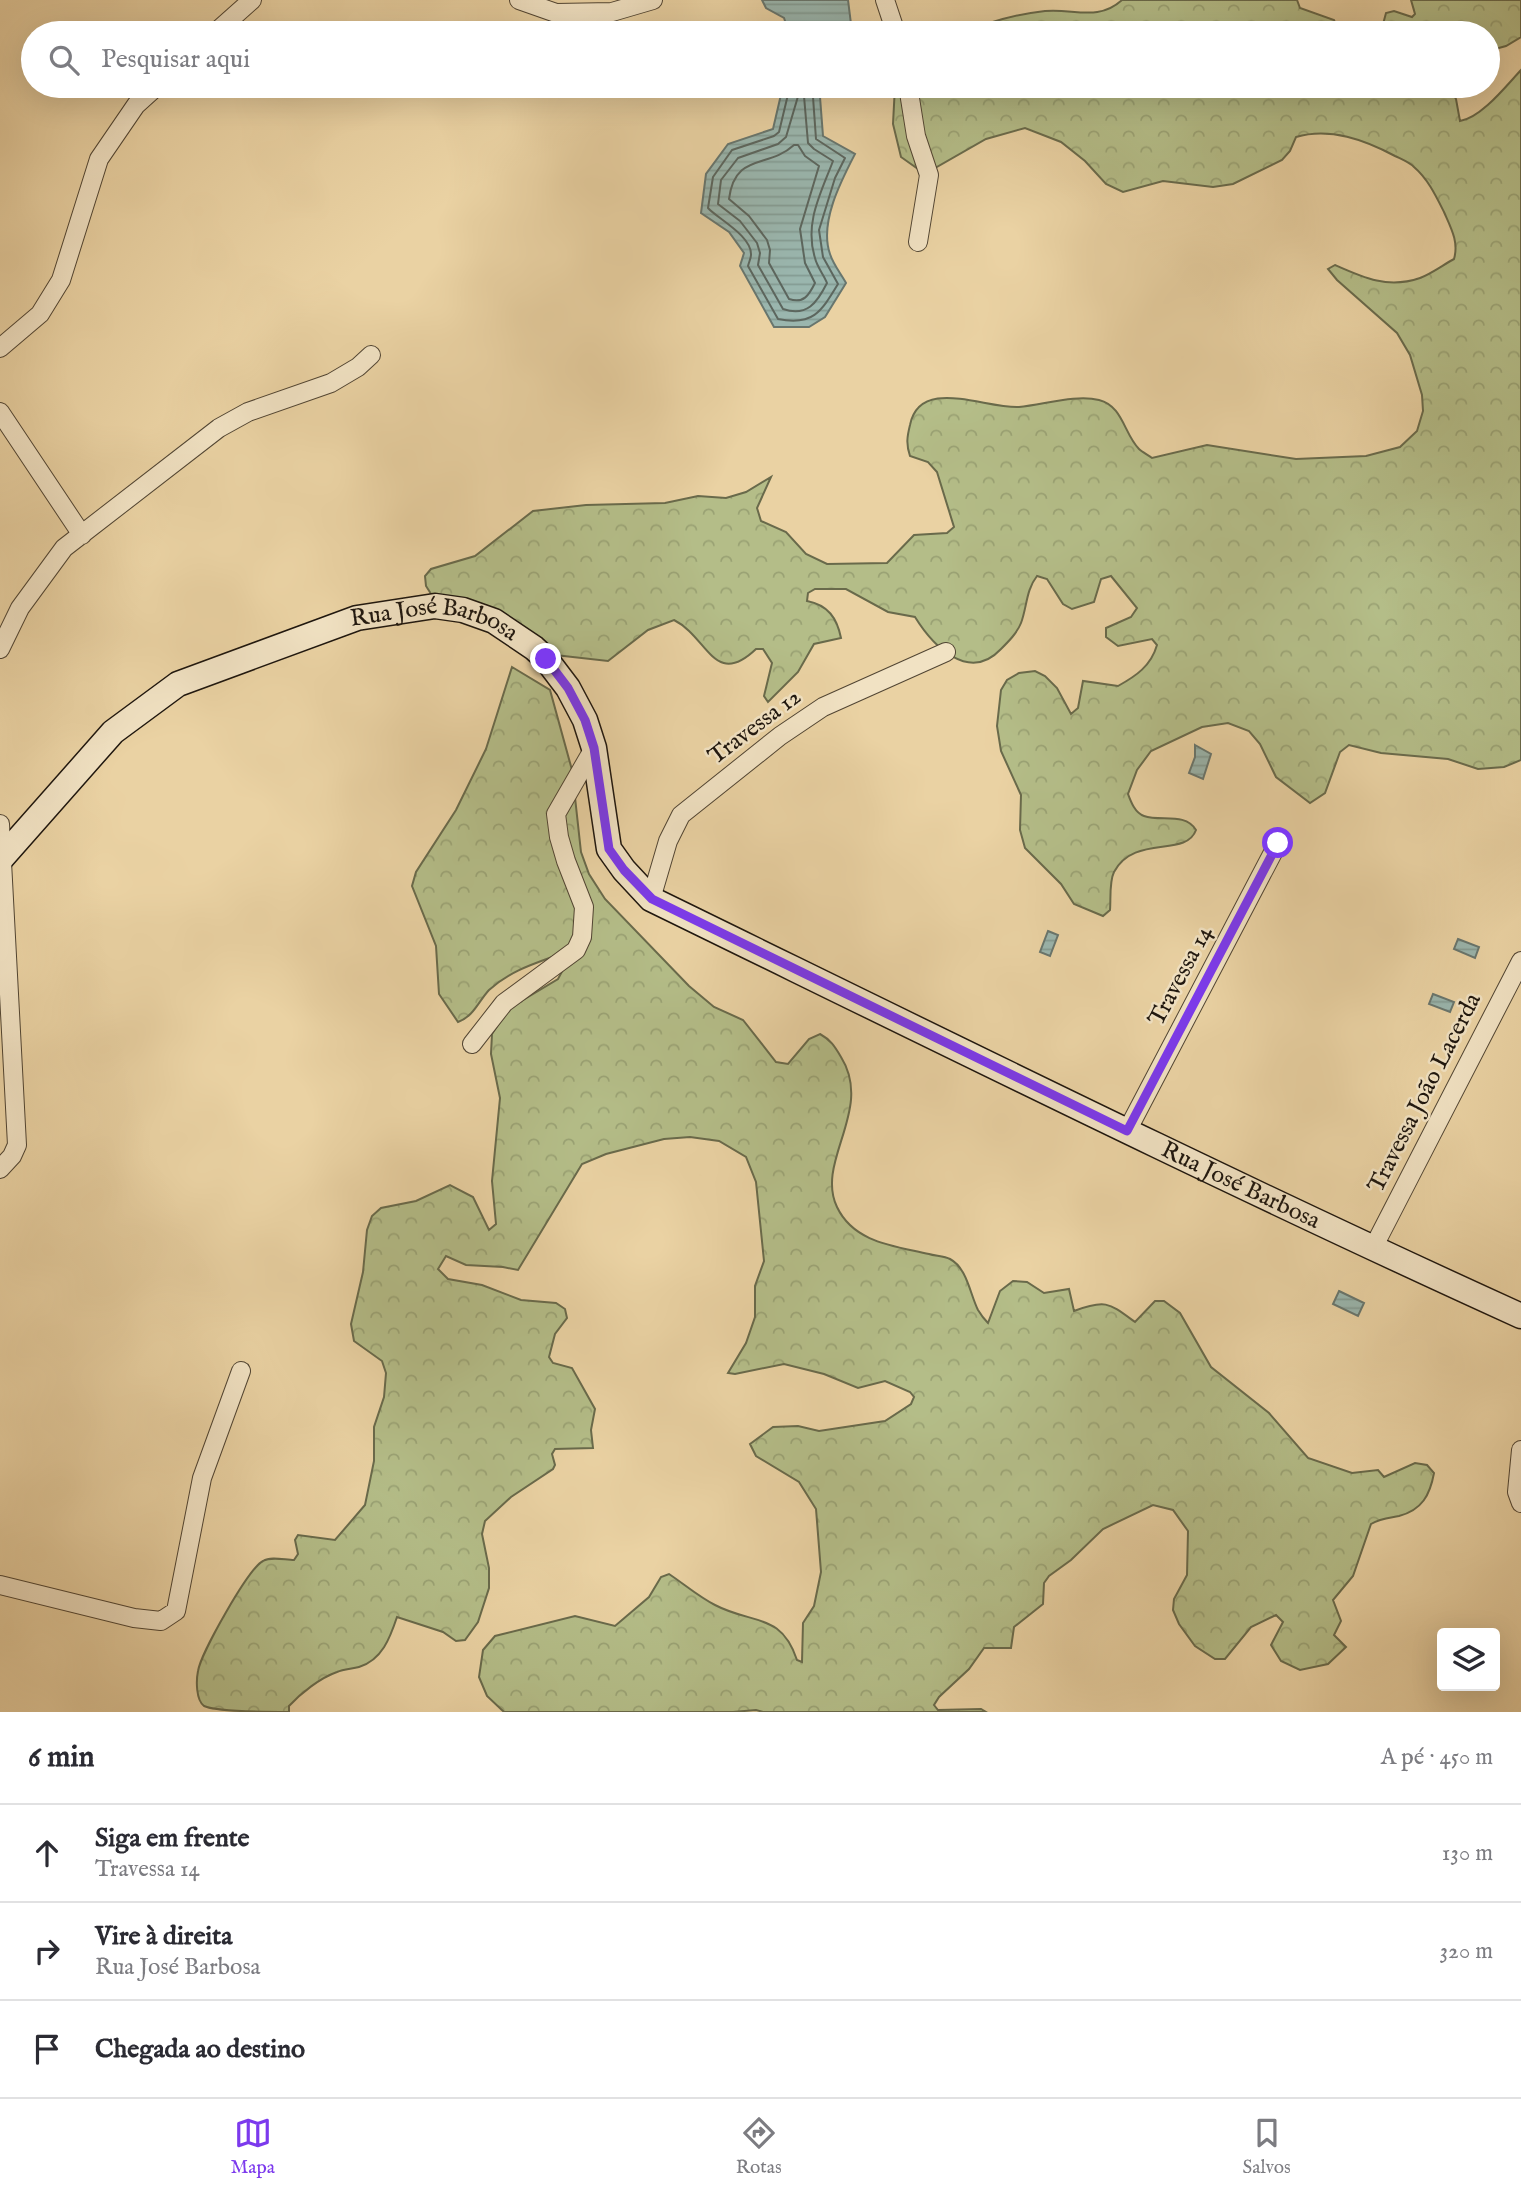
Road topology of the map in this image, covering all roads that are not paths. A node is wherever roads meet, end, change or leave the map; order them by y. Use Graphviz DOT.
graph roads {
  1 [pos="252,0"];
  2 [pos="519,0"];
  3 [pos="653,0"];
  4 [pos="885,0"];
  5 [pos="228,21"];
  6 [pos="892,21"];
  7 [pos="144,98"];
  8 [pos="910,98"];
  9 [pos="918,242"];
  10 [pos="0,348"];
  11 [pos="371,355"];
  12 [pos="0,412"];
  13 [pos="82,535"];
  14 [pos="0,649"];
  15 [pos="946,652"];
  16 [pos="594,748"];
  17 [pos="0,824"];
  18 [pos="1278,843"];
  19 [pos="1,859"];
  20 [pos="652,899"];
  21 [pos="1521,961"];
  22 [pos="472,1044"];
  23 [pos="1127,1131"];
  24 [pos="0,1169"];
  25 [pos="1373,1248"];
  26 [pos="1521,1316"];
  27 [pos="241,1371"];
  28 [pos="1521,1450"];
  29 [pos="1521,1503"];
  30 [pos="0,1585"];
  1 -- 5 [label="street"];
  2 -- 3 [label="street"];
  4 -- 6 [label="street"];
  7 -- 10 [label="street"];
  8 -- 9 [label="street"];
  11 -- 13 [label="street"];
  12 -- 13 [label="street"];
  13 -- 14 [label="street"];
  15 -- 20 [label="street, Travessa 12"];
  16 -- 19 [label="street, Rua José Barbosa"];
  16 -- 20 [label="street, Rua José Barbosa"];
  16 -- 22 [label="street"];
  17 -- 19 [label="street"];
  18 -- 23 [label="street, Travessa 14"];
  19 -- 24 [label="street"];
  20 -- 23 [label="street, Rua José Barbosa"];
  21 -- 25 [label="street, Travessa João Lacerda"];
  23 -- 25 [label="street, Rua José Barbosa"];
  25 -- 26 [label="street, Rua José Barbosa"];
  27 -- 30 [label="street"];
  28 -- 29 [label="street"];
}
